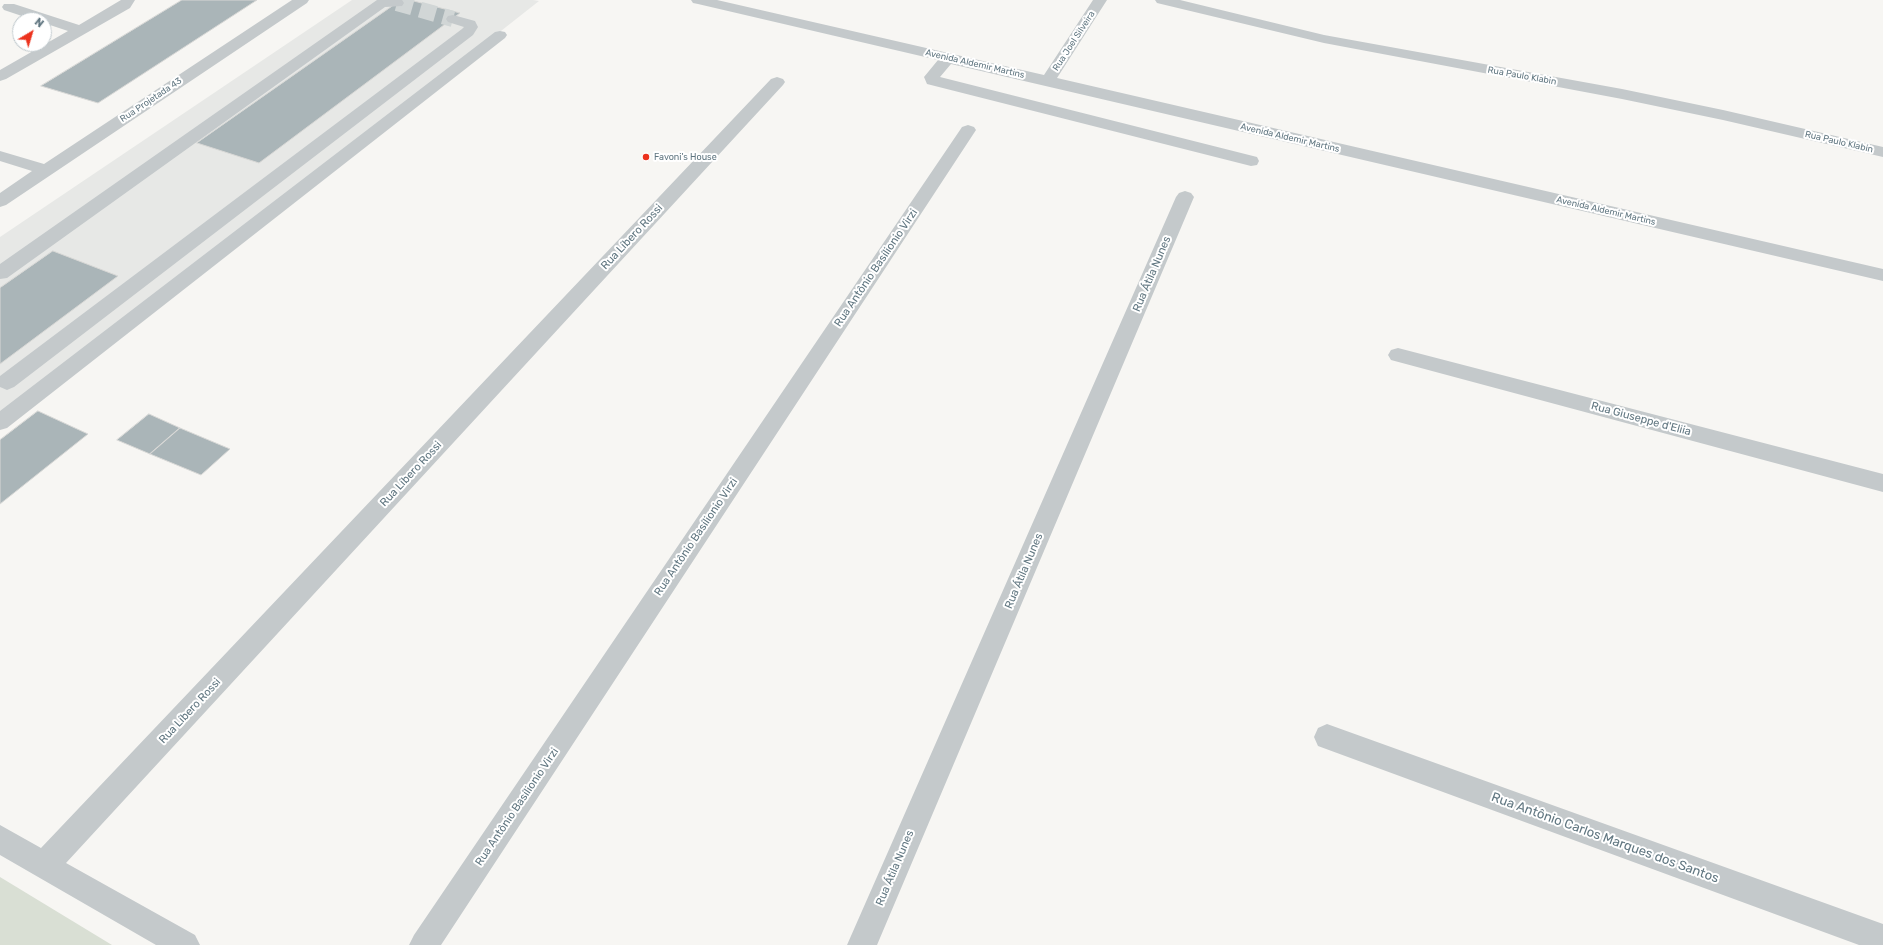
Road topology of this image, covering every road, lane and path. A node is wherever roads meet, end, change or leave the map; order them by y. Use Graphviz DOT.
graph roads {
  1 [pos="23,0"];
  2 [pos="128,0"];
  3 [pos="302,0"];
  4 [pos="698,0"];
  5 [pos="1100,0"];
  6 [pos="1162,0"];
  7 [pos="397,3"];
  8 [pos="5,9"];
  9 [pos="453,19"];
  10 [pos="80,30"];
  11 [pos="500,34"];
  12 [pos="0,57"];
  13 [pos="948,58"];
  14 [pos="22,63"];
  15 [pos="0,76"];
  16 [pos="1048,81"];
  17 [pos="777,82"];
  18 [pos="968,130"];
  19 [pos="1883,152"];
  20 [pos="0,156"];
  21 [pos="1251,161"];
  22 [pos="46,170"];
  23 [pos="1185,197"];
  24 [pos="0,201"];
  25 [pos="0,274"];
  26 [pos="1883,275"];
  27 [pos="1398,355"];
  28 [pos="7,382"];
  29 [pos="0,422"];
  30 [pos="1883,483"];
  31 [pos="1328,737"];
  32 [pos="0,839"];
  33 [pos="44,866"];
  34 [pos="1883,939"];
  35 [pos="185,945"];
  36 [pos="424,945"];
  37 [pos="862,945"];
  1 -- 8 [label="street"];
  2 -- 10 [label="street"];
  3 -- 22 [label="street, Rua Projetada 43"];
  4 -- 13 [label="street, Avenida Aldemir Martins"];
  5 -- 16 [label="street, Rua Joel Silveira"];
  6 -- 19 [label="street, Rua Paulo Klabin"];
  7 -- 25 [label="street"];
  8 -- 10 [label="street"];
  9 -- 28 [label="street"];
  10 -- 14 [label="street"];
  11 -- 29 [label="street"];
  12 -- 14 [label="street"];
  13 -- 16 [label="street, Avenida Aldemir Martins"];
  13 -- 21 [label="street"];
  14 -- 15 [label="street"];
  16 -- 26 [label="street, Avenida Aldemir Martins"];
  17 -- 33 [label="street, Rua Líbero Rossi"];
  18 -- 36 [label="street, Rua Antônio Basílionio Virzi"];
  20 -- 22 [label="street"];
  22 -- 24 [label="street, Rua Projetada 43"];
  23 -- 37 [label="street, Rua Átila Nunes"];
  27 -- 30 [label="street, Rua Giuseppe d'Eliia"];
  31 -- 34 [label="street, Rua Antônio Carlos Marques dos Santos"];
  32 -- 33 [label="street"];
  33 -- 35 [label="street"];
}
